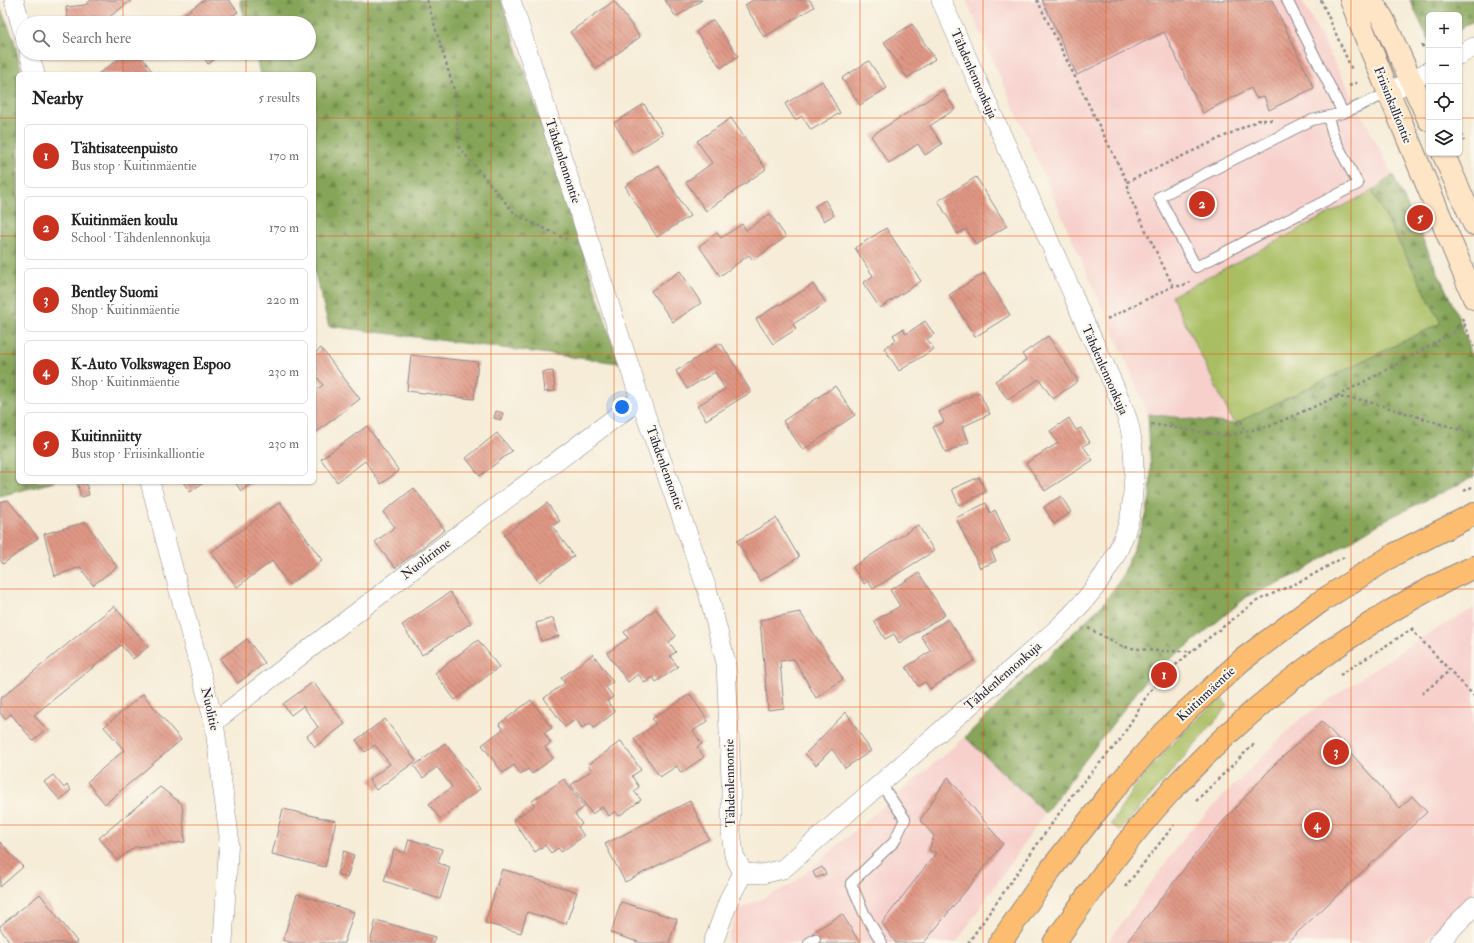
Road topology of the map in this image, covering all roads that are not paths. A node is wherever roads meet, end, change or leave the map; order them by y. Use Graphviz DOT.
graph roads {
  1 [pos="14,0"];
  2 [pos="511,0"];
  3 [pos="941,0"];
  4 [pos="1287,0"];
  5 [pos="1351,0"];
  6 [pos="1371,0"];
  7 [pos="18,16"];
  8 [pos="1474,47"];
  9 [pos="1462,53"];
  10 [pos="31,60"];
  11 [pos="34,72"];
  12 [pos="1420,76"];
  13 [pos="1388,93"];
  14 [pos="1426,105"];
  15 [pos="1343,113"];
  16 [pos="1328,116"];
  17 [pos="1444,156"];
  18 [pos="1474,224"];
  19 [pos="1474,298"];
  20 [pos="640,399"];
  21 [pos="151,484"];
  22 [pos="1474,514"];
  23 [pos="1474,567"];
  24 [pos="214,722"];
  25 [pos="881,784"];
  26 [pos="743,873"];
  27 [pos="1474,906"];
  28 [pos="222,943"];
  29 [pos="713,943"];
  30 [pos="882,943"];
  31 [pos="1000,943"];
  32 [pos="1054,943"];
  33 [pos="1438,943"];
  1 -- 7 [label="street"];
  2 -- 20 [label="street, Tähdenlennontie"];
  3 -- 25 [label="street, Tähdenlennonkuja"];
  4 -- 15 [label="lane"];
  5 -- 13 [label="main road, Friisinkalliontie"];
  6 -- 12 [label="main road, Friisinkalliontie"];
  8 -- 9 [label="street"];
  10 -- 11 [label="street"];
  12 -- 13 [label="street"];
  12 -- 14 [label="main road, Friisinkalliontie"];
  13 -- 15 [label="lane"];
  13 -- 19 [label="main road, Friisinkalliontie"];
  15 -- 16 [label="lane"];
  16 -- 16 [label="lane"];
  17 -- 18 [label="main road"];
  20 -- 24 [label="street, Nuolirinne"];
  20 -- 26 [label="street, Tähdenlennontie"];
  21 -- 24 [label="street, Nuolitie"];
  22 -- 31 [label="main road, Kuitinmäentie"];
  23 -- 32 [label="main road"];
  24 -- 28 [label="street, Nuolitie"];
  25 -- 26 [label="street, Tähdenlennonkuja"];
  25 -- 30 [label="lane"];
  26 -- 29 [label="street"];
  27 -- 33 [label="street"];
}
